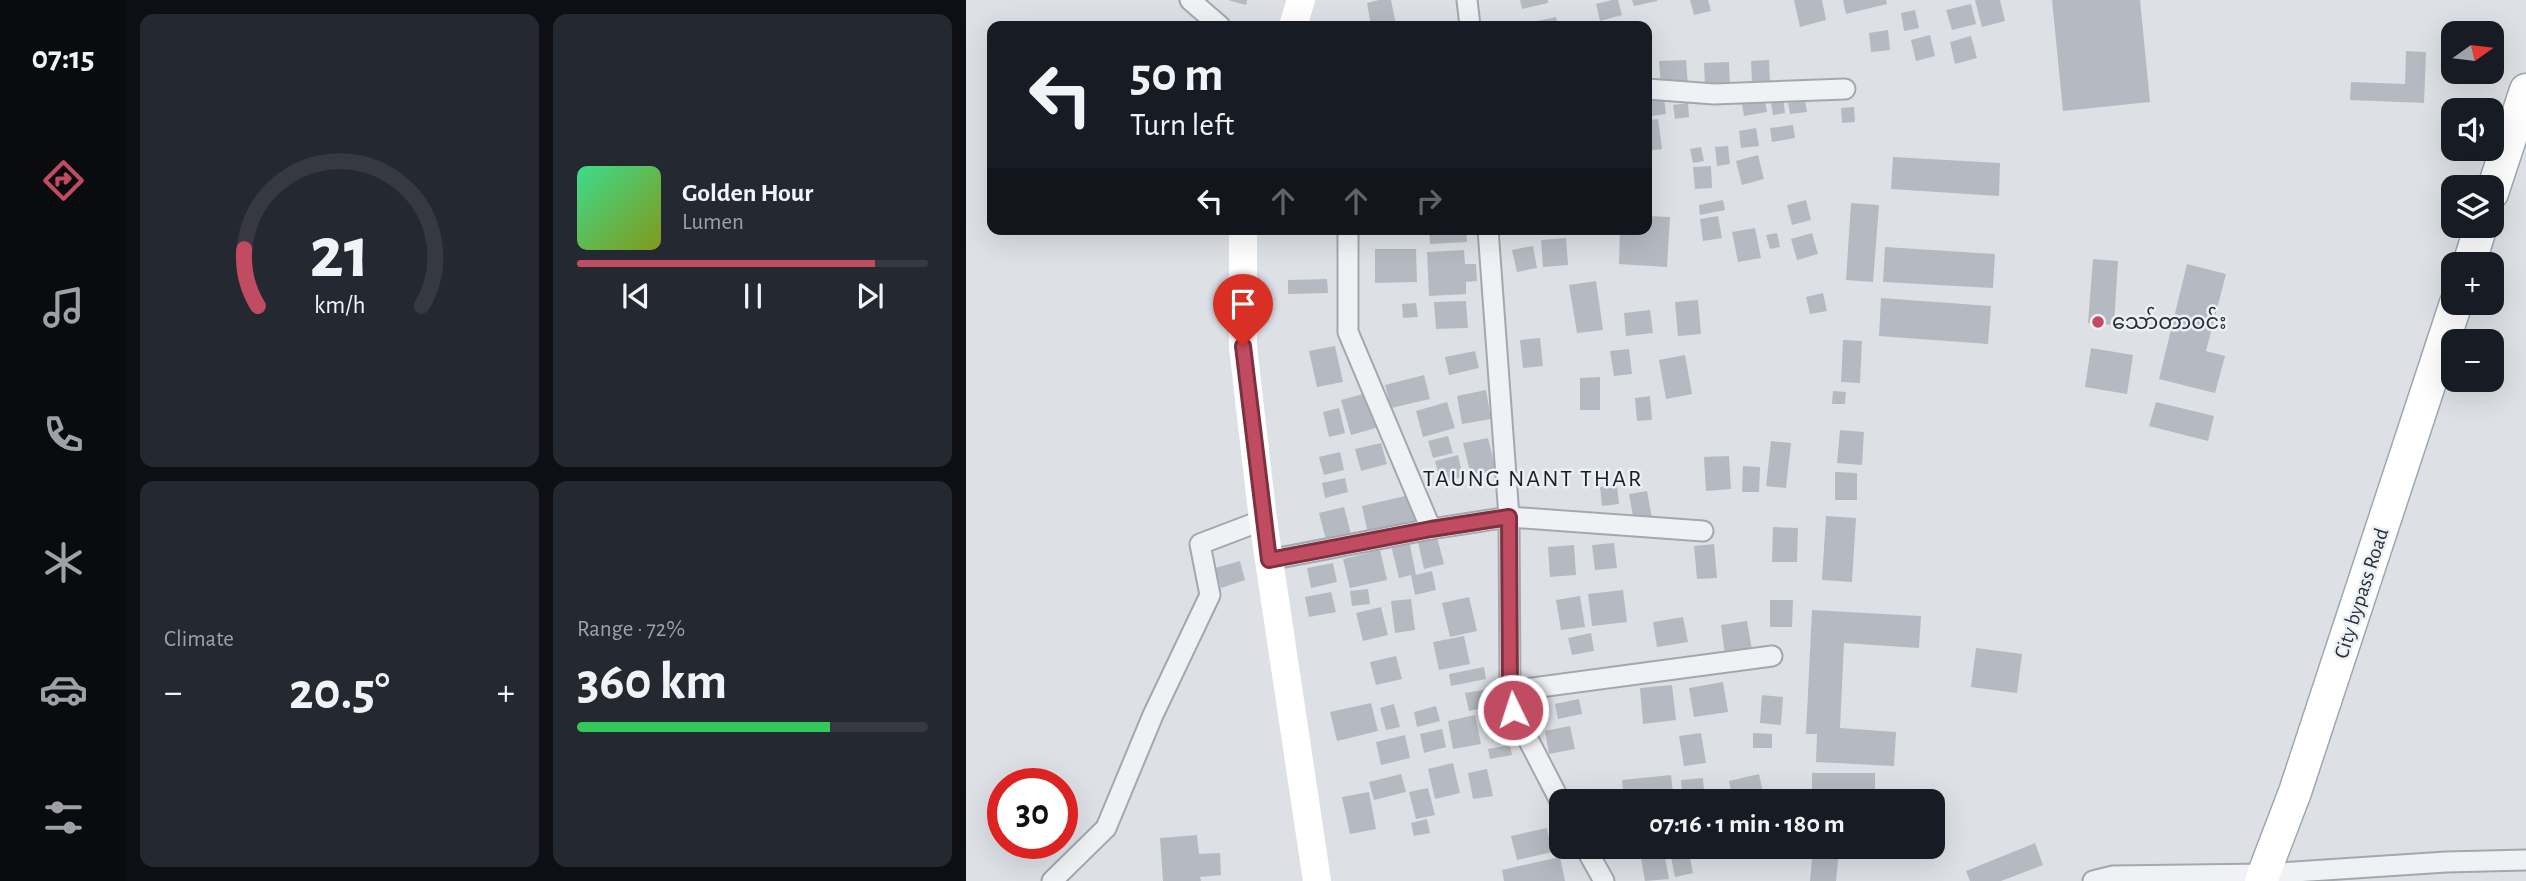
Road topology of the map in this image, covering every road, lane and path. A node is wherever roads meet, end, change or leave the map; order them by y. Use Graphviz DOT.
graph roads {
  1 [pos="1190,0"];
  2 [pos="1301,0"];
  3 [pos="1467,0"];
  4 [pos="1214,21"];
  5 [pos="1295,21"];
  6 [pos="1469,21"];
  7 [pos="1652,89"];
  8 [pos="1845,89"];
  9 [pos="2526,90"];
  10 [pos="2498,175"];
  11 [pos="1243,235"];
  12 [pos="1348,235"];
  13 [pos="1488,235"];
  14 [pos="2452,315"];
  15 [pos="1509,517"];
  16 [pos="1263,520"];
  17 [pos="1431,529"];
  18 [pos="1703,531"];
  19 [pos="1269,560"];
  20 [pos="1772,656"];
  21 [pos="1510,691"];
  22 [pos="1554,789"];
  23 [pos="1592,859"];
  24 [pos="2526,860"];
  25 [pos="2263,877"];
  26 [pos="1052,881"];
  27 [pos="1317,881"];
  28 [pos="1604,881"];
  29 [pos="2093,881"];
  1 -- 4 [label="street"];
  2 -- 5 [label="main road"];
  3 -- 6 [label="street"];
  7 -- 8 [label="street"];
  9 -- 10 [label="main road"];
  11 -- 16 [label="main road"];
  12 -- 17 [label="street"];
  13 -- 15 [label="street"];
  14 -- 25 [label="main road, City bypass Road"];
  15 -- 17 [label="street"];
  15 -- 18 [label="street"];
  15 -- 21 [label="street"];
  16 -- 19 [label="main road"];
  16 -- 26 [label="street"];
  17 -- 19 [label="street"];
  19 -- 27 [label="main road"];
  20 -- 21 [label="street"];
  21 -- 22 [label="street"];
  23 -- 28 [label="street"];
  24 -- 25 [label="street"];
  25 -- 29 [label="street"];
}
